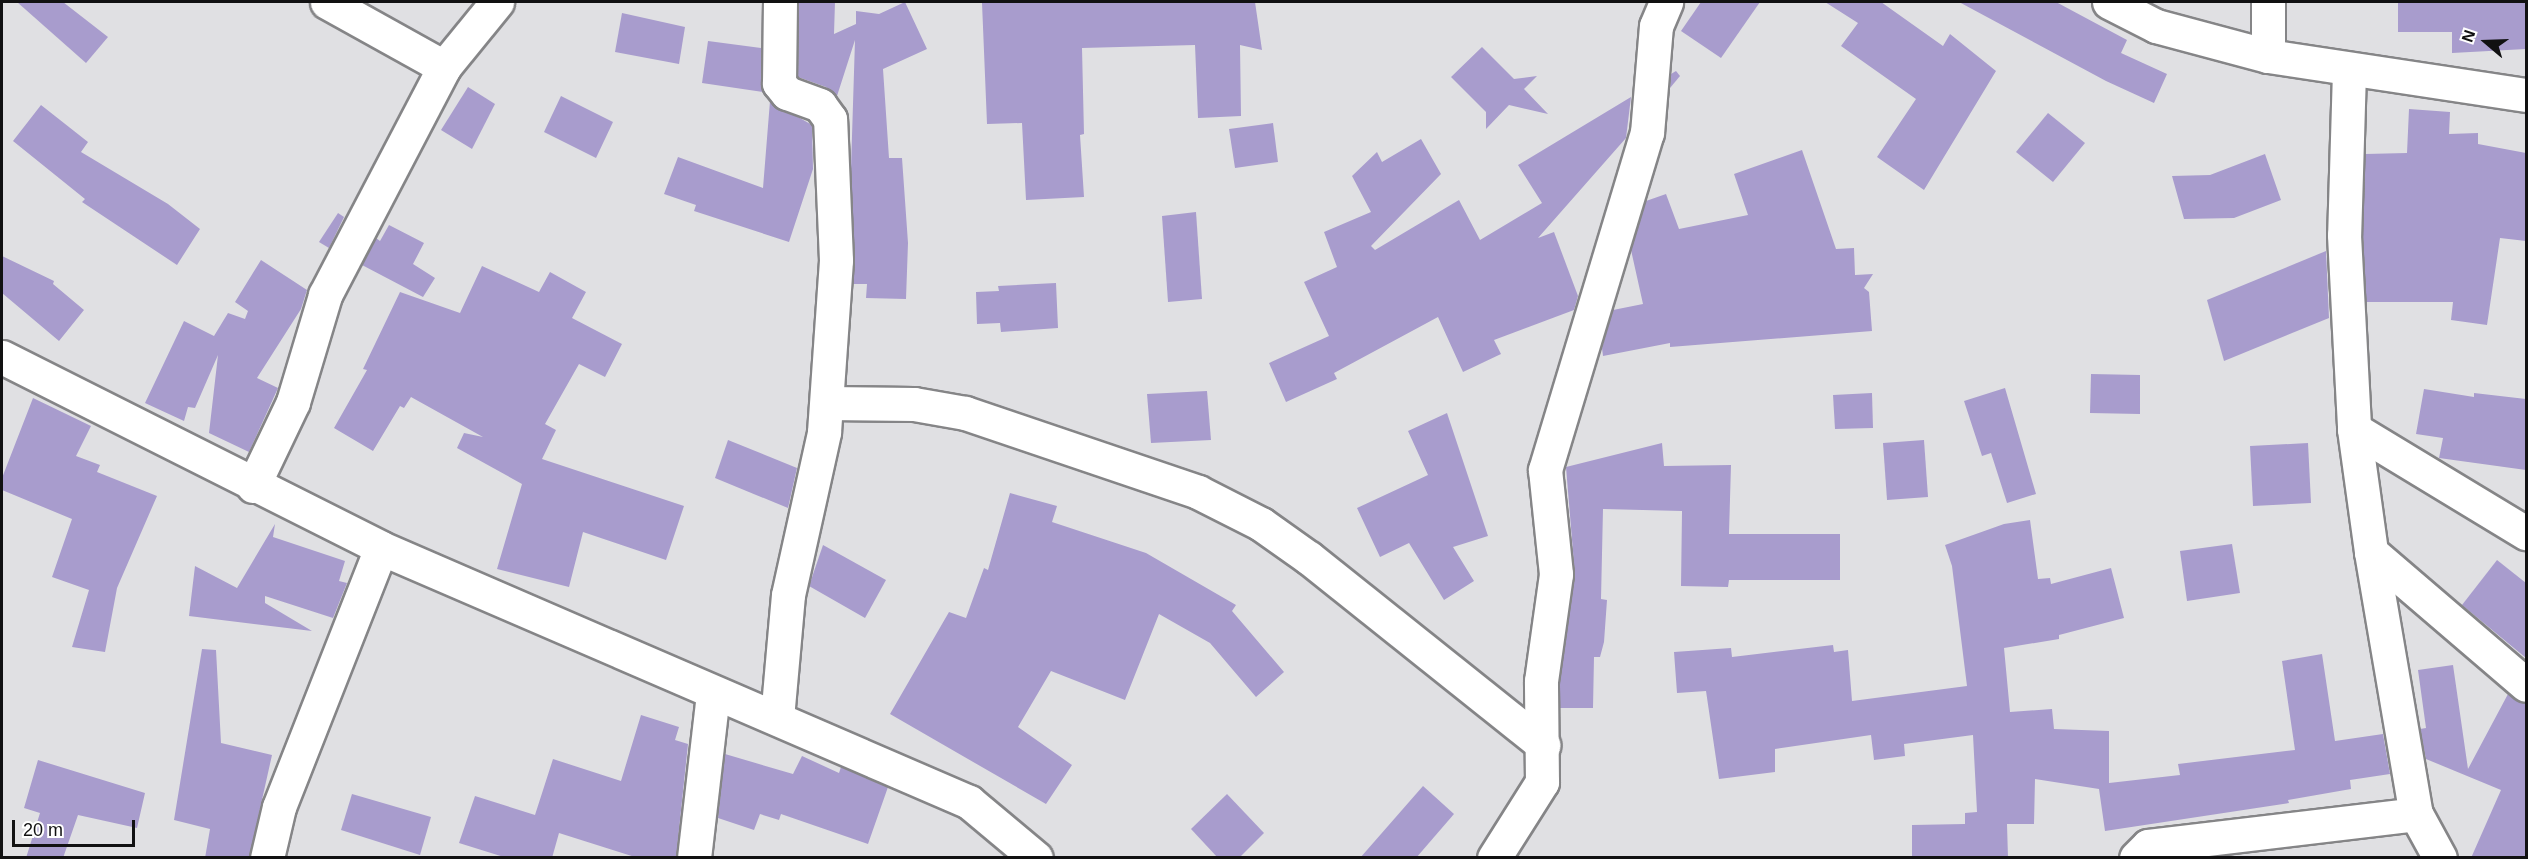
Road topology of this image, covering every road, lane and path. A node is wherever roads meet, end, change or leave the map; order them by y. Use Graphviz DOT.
graph roads {
  1 [pos="327,2"];
  2 [pos="497,2"];
  3 [pos="780,2"];
  4 [pos="1666,2"];
  5 [pos="2109,2"];
  6 [pos="2268,2"];
  7 [pos="2268,56"];
  8 [pos="444,67"];
  9 [pos="2349,71"];
  10 [pos="2526,95"];
  11 [pos="2,357"];
  12 [pos="826,403"];
  13 [pos="2354,429"];
  14 [pos="253,486"];
  15 [pos="2526,533"];
  16 [pos="381,548"];
  17 [pos="2371,552"];
  18 [pos="2526,685"];
  19 [pos="713,694"];
  20 [pos="777,718"];
  21 [pos="1543,745"];
  22 [pos="2416,814"];
  23 [pos="267,858"];
  24 [pos="694,858"];
  25 [pos="1036,858"];
  26 [pos="1494,858"];
  27 [pos="2136,858"];
  28 [pos="2440,858"];
  1 -- 8 [label="street"];
  2 -- 8 [label="street"];
  3 -- 12 [label="street"];
  4 -- 21 [label="street"];
  5 -- 7 [label="street"];
  6 -- 7 [label="street"];
  7 -- 9 [label="street"];
  8 -- 14 [label="street"];
  9 -- 10 [label="street"];
  9 -- 13 [label="street"];
  11 -- 14 [label="street"];
  12 -- 20 [label="street"];
  12 -- 21 [label="street"];
  13 -- 15 [label="street"];
  13 -- 17 [label="street"];
  14 -- 16 [label="street"];
  16 -- 19 [label="street"];
  16 -- 23 [label="street"];
  17 -- 18 [label="street"];
  17 -- 22 [label="street"];
  19 -- 20 [label="street"];
  19 -- 24 [label="street"];
  20 -- 25 [label="street"];
  21 -- 26 [label="street"];
  22 -- 27 [label="street"];
  22 -- 28 [label="street"];
}
